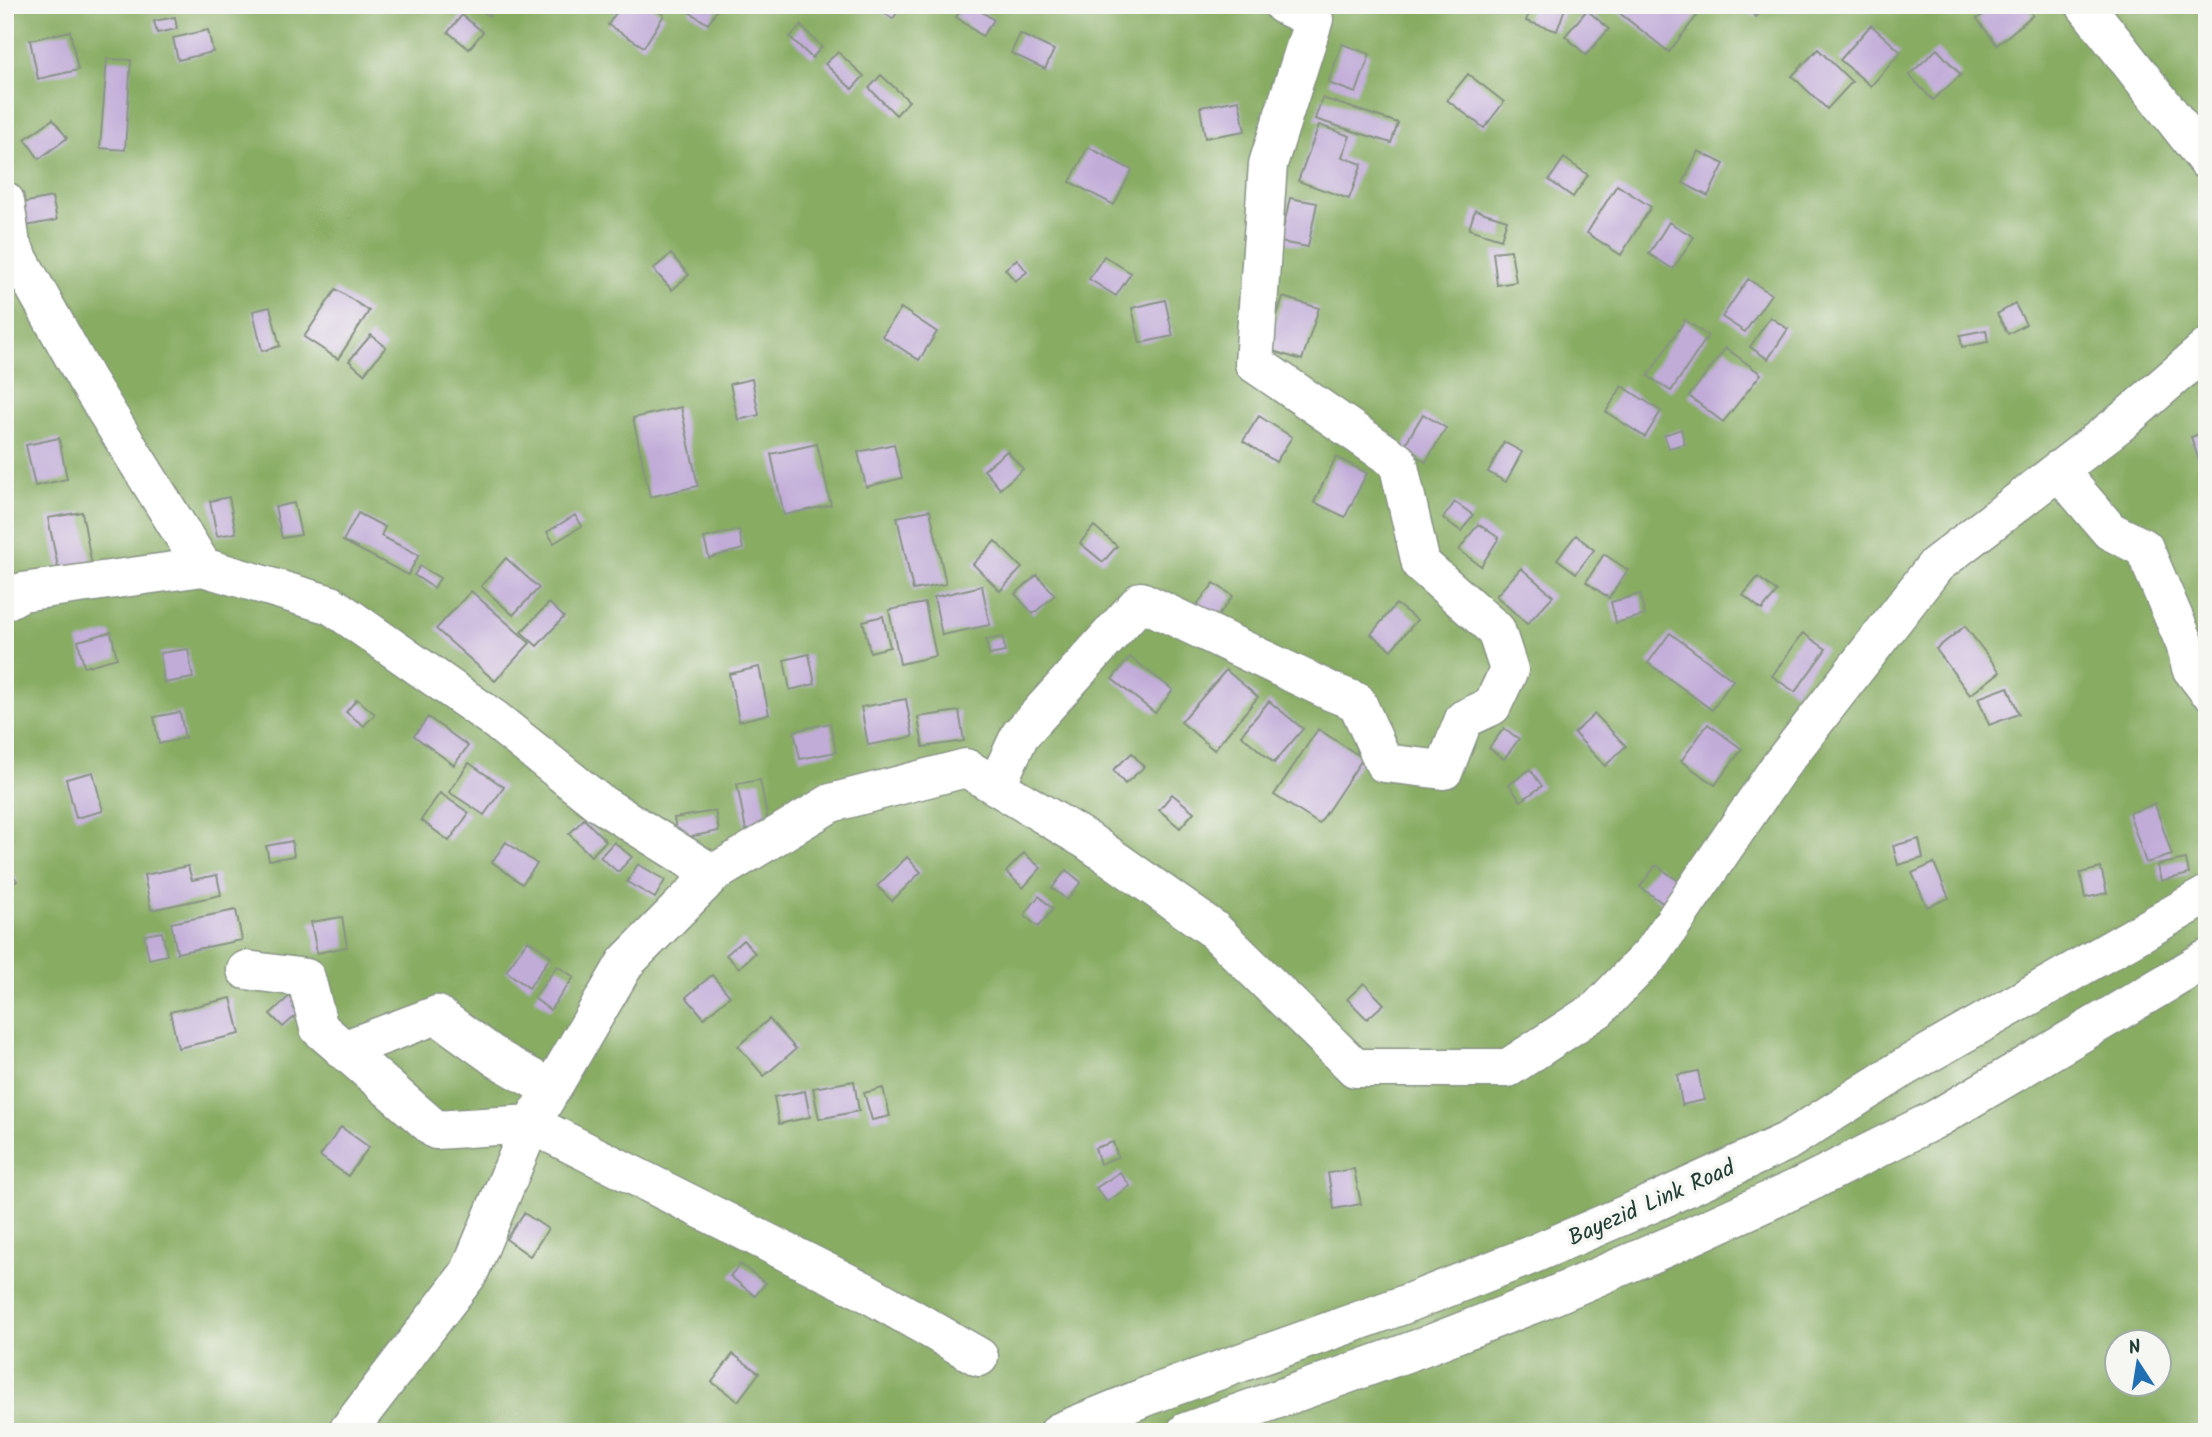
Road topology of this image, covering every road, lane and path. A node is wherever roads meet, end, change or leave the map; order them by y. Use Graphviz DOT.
graph roads {
  1 [pos="2085,5"];
  2 [pos="1305,10"];
  3 [pos="2207,161"];
  4 [pos="5,201"];
  5 [pos="2207,348"];
  6 [pos="2058,470"];
  7 [pos="203,567"];
  8 [pos="5,601"];
  9 [pos="2207,689"];
  10 [pos="996,786"];
  11 [pos="713,874"];
  12 [pos="2207,895"];
  13 [pos="2207,959"];
  14 [pos="246,970"];
  15 [pos="343,1050"];
  16 [pos="551,1089"];
  17 [pos="531,1124"];
  18 [pos="979,1357"];
  19 [pos="347,1432"];
  20 [pos="1059,1432"];
  21 [pos="1186,1432"];
  1 -- 3 [label="street"];
  2 -- 10 [label="street"];
  4 -- 7 [label="street"];
  5 -- 6 [label="street"];
  6 -- 9 [label="street"];
  6 -- 10 [label="street"];
  7 -- 8 [label="street"];
  7 -- 11 [label="street"];
  10 -- 11 [label="street"];
  11 -- 16 [label="street"];
  12 -- 20 [label="street, Bayezid Link Road"];
  13 -- 21 [label="street, Bayezid Link Road"];
  14 -- 15 [label="street"];
  15 -- 16 [label="street"];
  15 -- 17 [label="street"];
  16 -- 17 [label="street"];
  17 -- 18 [label="street"];
  17 -- 19 [label="street"];
}
